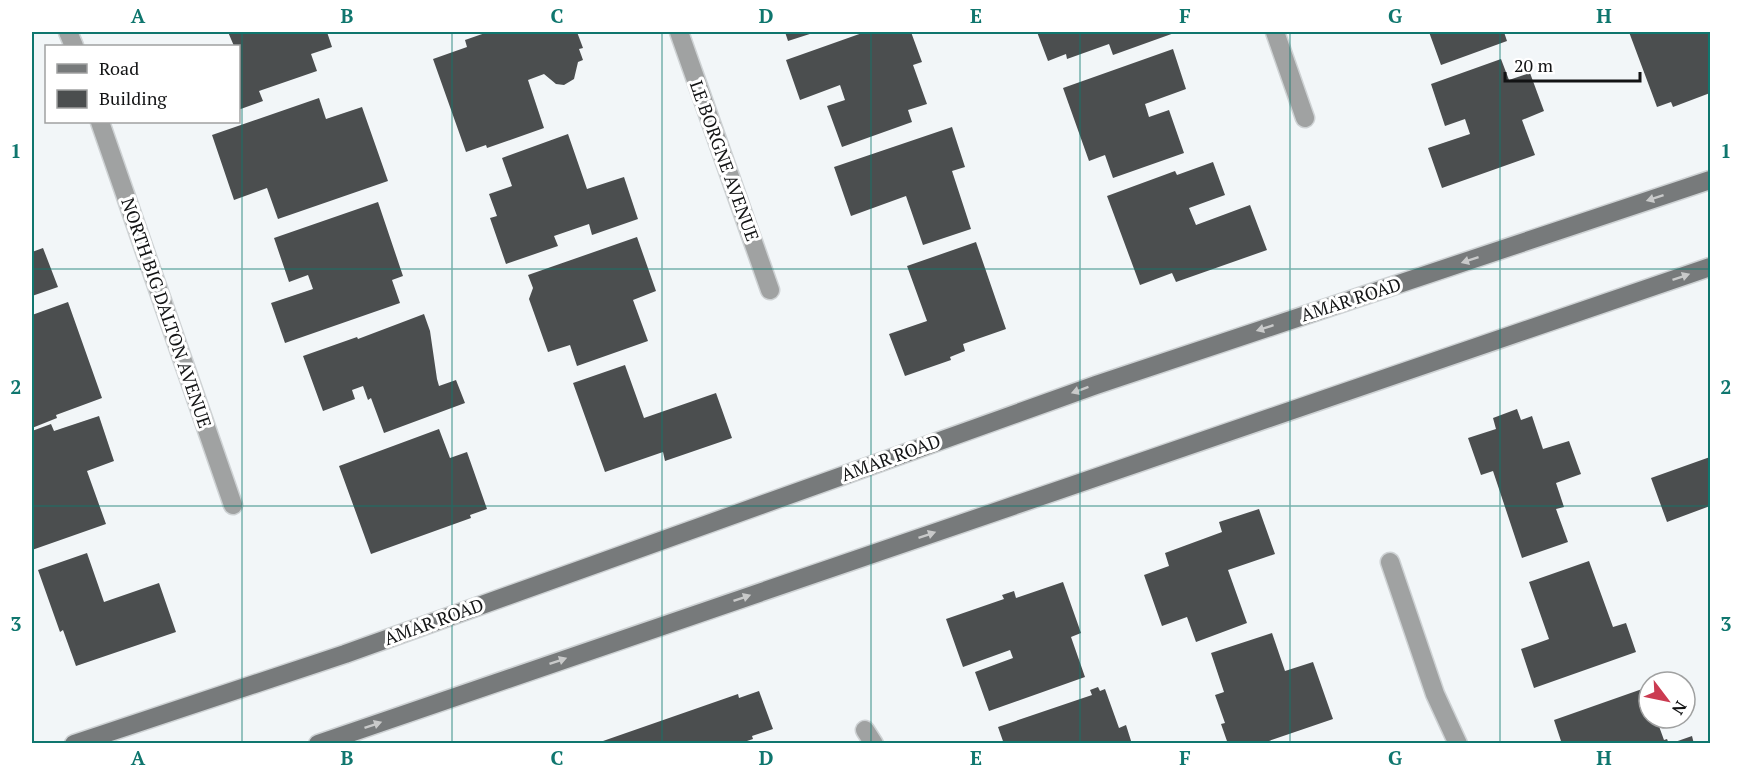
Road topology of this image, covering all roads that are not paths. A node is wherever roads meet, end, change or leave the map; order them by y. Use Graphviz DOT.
graph roads {
  1 [pos="678,32"];
  2 [pos="1275,32"];
  3 [pos="1305,118"];
  4 [pos="100,123"];
  5 [pos="1710,180"];
  6 [pos="1710,267"];
  7 [pos="770,290"];
  8 [pos="233,505"];
  9 [pos="1390,562"];
  10 [pos="75,744"];
  11 [pos="318,744"];
  12 [pos="1458,744"];
  1 -- 7 [label="street, LE BORGNE AVENUE"];
  2 -- 3 [label="street"];
  4 -- 8 [label="street, NORTH BIG DALTON AVENUE"];
  5 -- 10 [label="main road, AMAR ROAD, one-way"];
  11 -- 6 [label="main road, one-way"];
  9 -- 12 [label="street"];
}
